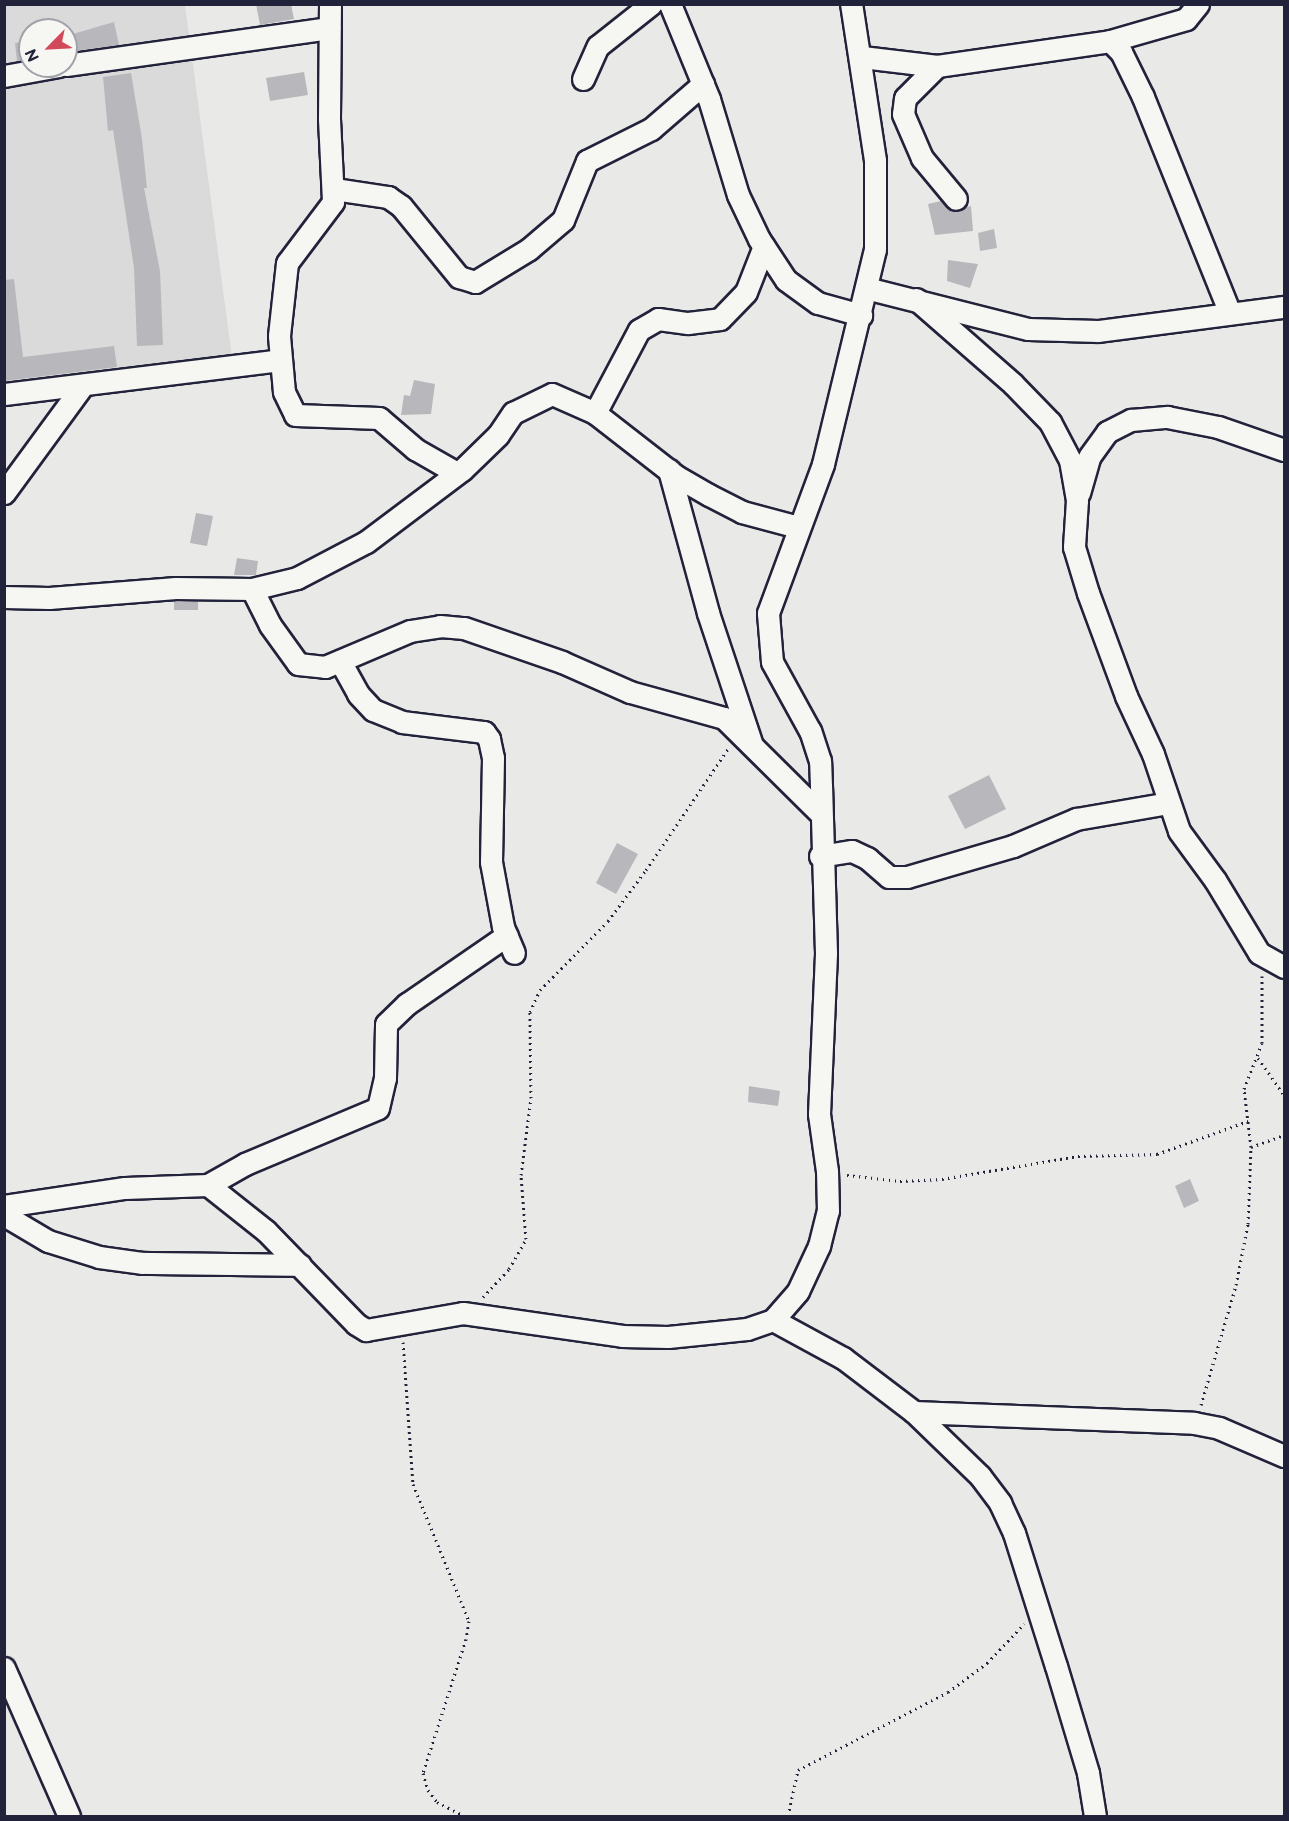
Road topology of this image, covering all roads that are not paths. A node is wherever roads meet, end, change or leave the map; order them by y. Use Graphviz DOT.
graph roads {
  1 [pos="330,4"];
  2 [pos="651,4"];
  3 [pos="670,4"];
  4 [pos="851,4"];
  5 [pos="1198,4"];
  6 [pos="329,28"];
  7 [pos="1110,41"];
  8 [pos="862,57"];
  9 [pos="78,63"];
  10 [pos="937,66"];
  11 [pos="583,79"];
  12 [pos="703,84"];
  13 [pos="334,189"];
  14 [pos="956,199"];
  15 [pos="764,246"];
  16 [pos="867,288"];
  17 [pos="916,299"];
  18 [pos="1284,307"];
  19 [pos="1230,313"];
  20 [pos="861,315"];
  21 [pos="280,360"];
  22 [pos="83,385"];
  23 [pos="4,394"];
  24 [pos="595,413"];
  25 [pos="1284,450"];
  26 [pos="669,470"];
  27 [pos="457,473"];
  28 [pos="4,493"];
  29 [pos="1077,500"];
  30 [pos="798,527"];
  31 [pos="252,589"];
  32 [pos="4,597"];
  33 [pos="340,661"];
  34 [pos="754,750"];
  35 [pos="1168,803"];
  36 [pos="820,813"];
  37 [pos="820,856"];
  38 [pos="1284,967"];
  39 [pos="208,1185"];
  40 [pos="4,1206"];
  41 [pos="4,1215"];
  42 [pos="300,1265"];
  43 [pos="773,1320"];
  44 [pos="914,1412"];
  45 [pos="1284,1456"];
  46 [pos="4,1668"];
  47 [pos="69,1816"];
  48 [pos="1095,1816"];
  1 -- 6 [label="street"];
  2 -- 11 [label="street"];
  3 -- 12 [label="street"];
  4 -- 8 [label="street"];
  5 -- 7 [label="street"];
  6 -- 9 [label="street"];
  6 -- 13 [label="street"];
  7 -- 10 [label="street"];
  7 -- 19 [label="street"];
  8 -- 10 [label="street"];
  8 -- 16 [label="street"];
  10 -- 14 [label="street"];
  12 -- 13 [label="street"];
  12 -- 15 [label="street"];
  13 -- 21 [label="street"];
  15 -- 20 [label="street"];
  15 -- 24 [label="street"];
  16 -- 17 [label="street"];
  16 -- 20 [label="street"];
  17 -- 19 [label="street"];
  17 -- 29 [label="street"];
  18 -- 19 [label="street"];
  20 -- 30 [label="street"];
  21 -- 22 [label="street"];
  21 -- 27 [label="street"];
  22 -- 23 [label="street"];
  22 -- 28 [label="street"];
  24 -- 26 [label="street"];
  24 -- 27 [label="street"];
  25 -- 29 [label="street"];
  26 -- 30 [label="street"];
  26 -- 34 [label="street"];
  27 -- 31 [label="street"];
  29 -- 35 [label="street"];
  30 -- 36 [label="street"];
  31 -- 32 [label="street"];
  31 -- 33 [label="street"];
  33 -- 34 [label="street"];
  33 -- 39 [label="street"];
  34 -- 36 [label="street"];
  35 -- 37 [label="street"];
  35 -- 38 [label="street"];
  36 -- 37 [label="street"];
  37 -- 43 [label="street"];
  39 -- 40 [label="street"];
  39 -- 42 [label="street"];
  41 -- 42 [label="street"];
  42 -- 43 [label="street"];
  43 -- 44 [label="street"];
  44 -- 45 [label="street"];
  44 -- 48 [label="street"];
  46 -- 47 [label="street"];
}
